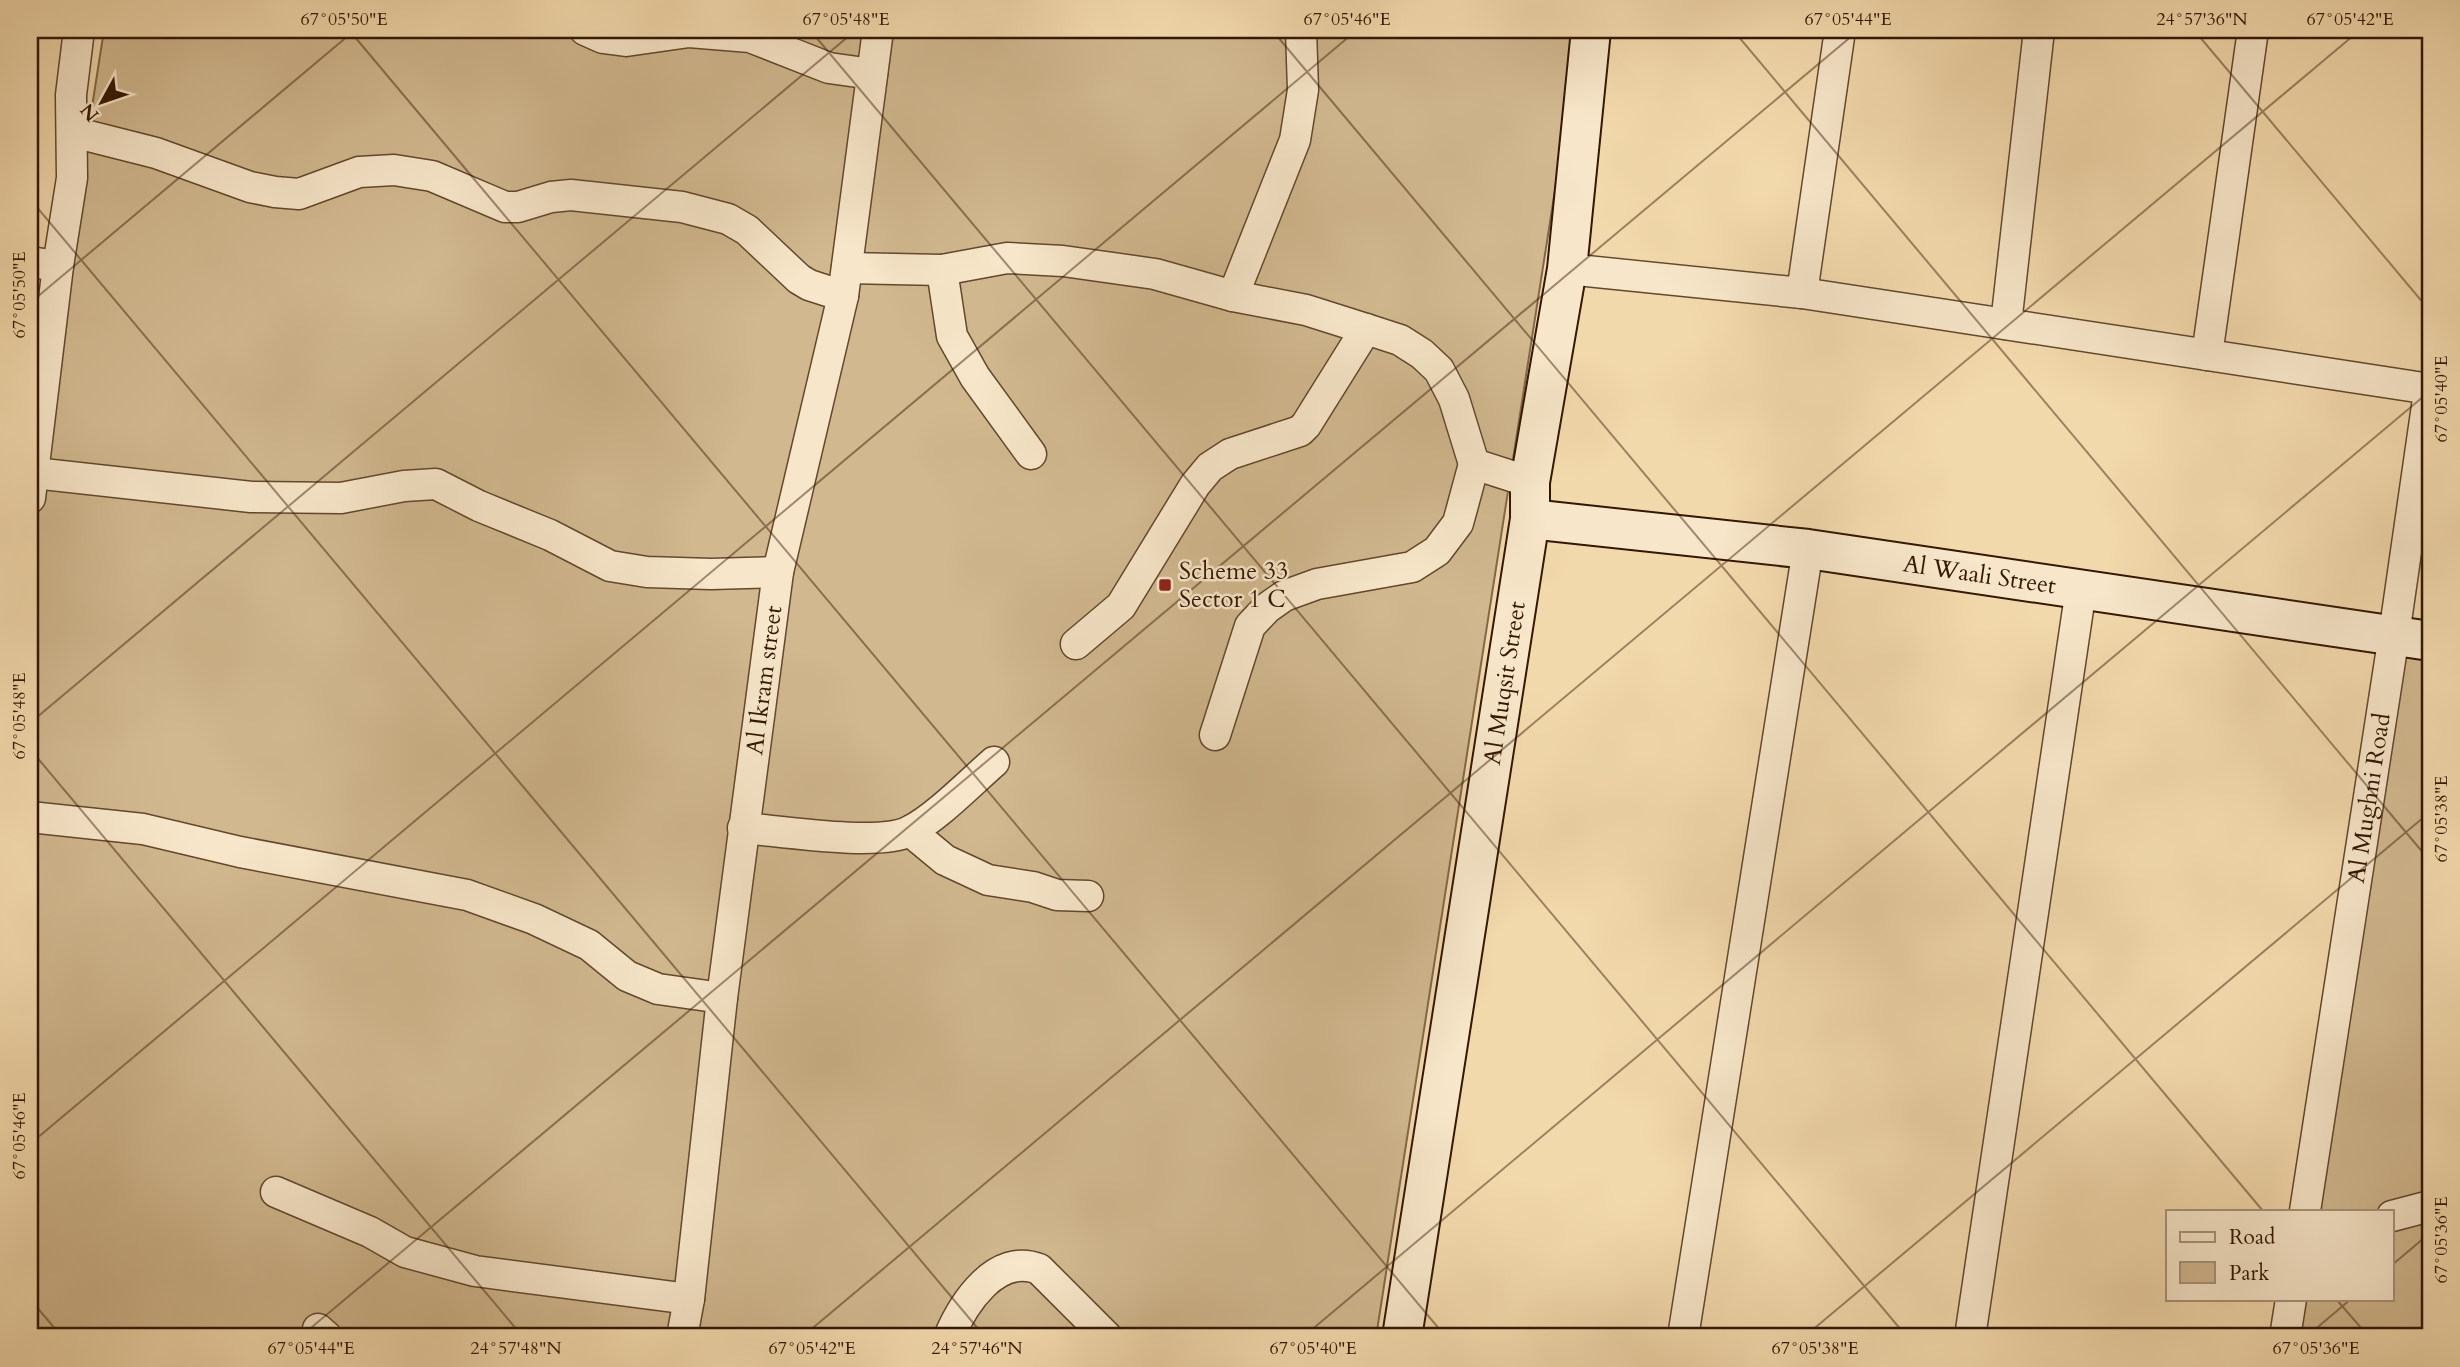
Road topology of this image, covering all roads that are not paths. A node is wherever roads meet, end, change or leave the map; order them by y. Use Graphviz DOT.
graph roads {
  1 [pos="79,30"];
  2 [pos="584,30"];
  3 [pos="878,30"];
  4 [pos="1301,30"];
  5 [pos="1591,30"];
  6 [pos="1840,30"];
  7 [pos="2039,30"];
  8 [pos="2253,30"];
  9 [pos="872,74"];
  10 [pos="73,132"];
  11 [pos="44,265"];
  12 [pos="1567,269"];
  13 [pos="942,270"];
  14 [pos="845,282"];
  15 [pos="1802,293"];
  16 [pos="1233,296"];
  17 [pos="2006,324"];
  18 [pos="1366,329"];
  19 [pos="2207,355"];
  20 [pos="2430,387"];
  21 [pos="2427,424"];
  22 [pos="1031,454"];
  23 [pos="1474,464"];
  24 [pos="32,485"];
  25 [pos="1530,501"];
  26 [pos="1808,549"];
  27 [pos="778,572"];
  28 [pos="2081,589"];
  29 [pos="2412,638"];
  30 [pos="1076,644"];
  31 [pos="1215,735"];
  32 [pos="994,762"];
  33 [pos="30,817"];
  34 [pos="743,828"];
  35 [pos="910,831"];
  36 [pos="1088,897"];
  37 [pos="722,998"];
  38 [pos="276,1192"];
  39 [pos="2430,1206"];
  40 [pos="2305,1210"];
  41 [pos="2394,1215"];
  42 [pos="689,1299"];
  43 [pos="2291,1300"];
  44 [pos="682,1337"];
  45 [pos="949,1337"];
  46 [pos="1107,1337"];
  47 [pos="1402,1337"];
  48 [pos="1683,1337"];
  49 [pos="1970,1337"];
  50 [pos="2285,1337"];
  1 -- 10 [label="street"];
  2 -- 9 [label="street"];
  3 -- 9 [label="street, Al Ikram street"];
  4 -- 16 [label="street"];
  5 -- 12 [label="street, Al Muqsit Street"];
  6 -- 15 [label="street"];
  7 -- 17 [label="street"];
  8 -- 19 [label="street"];
  9 -- 14 [label="street, Al Ikram street"];
  10 -- 11 [label="street"];
  10 -- 14 [label="street"];
  11 -- 24 [label="street"];
  12 -- 15 [label="street"];
  12 -- 25 [label="street, Al Muqsit Street"];
  13 -- 14 [label="street"];
  13 -- 16 [label="street"];
  13 -- 22 [label="street"];
  14 -- 27 [label="street, Al Ikram street"];
  15 -- 17 [label="street"];
  16 -- 18 [label="street"];
  17 -- 19 [label="street"];
  18 -- 23 [label="street"];
  18 -- 30 [label="street"];
  19 -- 20 [label="street"];
  20 -- 21 [label="street, Al Mughni Road"];
  21 -- 29 [label="street, Al Mughni Road"];
  23 -- 25 [label="street"];
  23 -- 31 [label="street"];
  24 -- 27 [label="street"];
  25 -- 26 [label="street, Al Waali Street"];
  25 -- 47 [label="street, Al Muqsit Street"];
  26 -- 28 [label="street, Al Waali Street"];
  26 -- 48 [label="street"];
  27 -- 34 [label="street, Al Ikram street"];
  28 -- 29 [label="street, Al Waali Street"];
  28 -- 49 [label="street"];
  29 -- 40 [label="street, Al Mughni Road"];
  32 -- 35 [label="street"];
  33 -- 37 [label="street"];
  34 -- 35 [label="street"];
  34 -- 37 [label="street, Al Ikram street"];
  35 -- 36 [label="street"];
  37 -- 42 [label="street, Al Ikram street"];
  38 -- 42 [label="street"];
  39 -- 41 [label="street"];
  42 -- 44 [label="street, Al Ikram street"];
  43 -- 50 [label="street"];
  45 -- 46 [label="street"];
}
